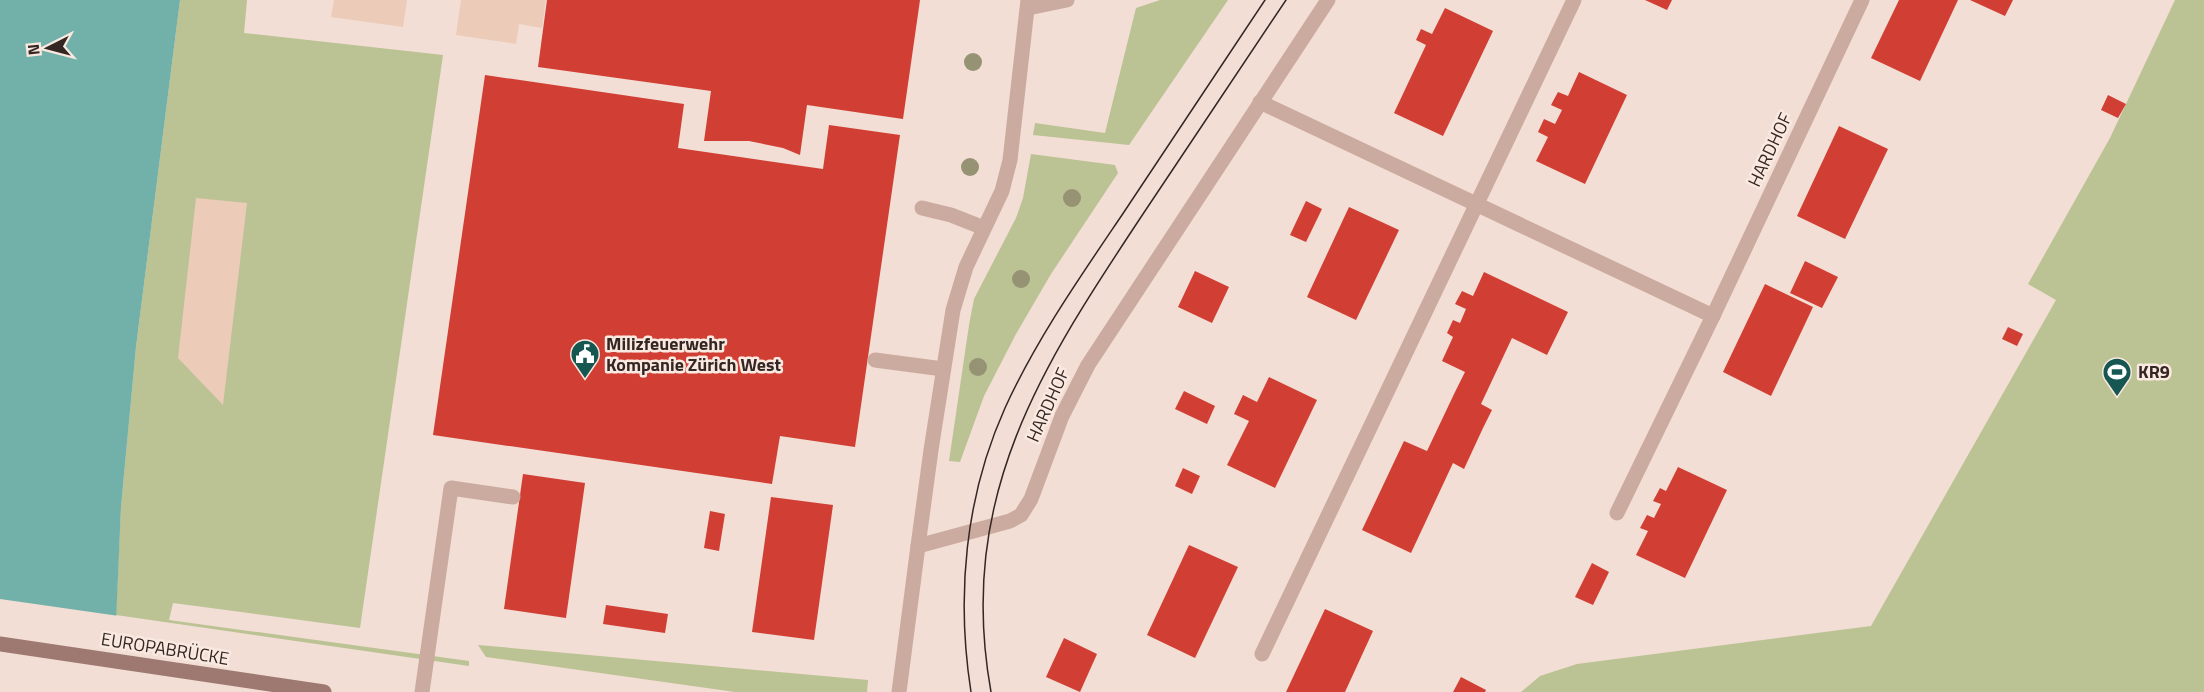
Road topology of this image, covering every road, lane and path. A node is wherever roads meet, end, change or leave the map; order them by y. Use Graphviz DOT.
graph roads {
  1 [pos="1067,0"];
  2 [pos="1328,0"];
  3 [pos="1574,0"];
  4 [pos="1862,0"];
  5 [pos="1028,4"];
  6 [pos="1260,102"];
  7 [pos="1478,204"];
  8 [pos="922,208"];
  9 [pos="984,228"];
  10 [pos="1713,316"];
  11 [pos="875,360"];
  12 [pos="943,369"];
  13 [pos="513,497"];
  14 [pos="1617,513"];
  15 [pos="918,546"];
  16 [pos="0,644"];
  17 [pos="1262,654"];
  18 [pos="324,692"];
  19 [pos="422,692"];
  20 [pos="899,692"];
  1 -- 5 [label="street"];
  2 -- 6 [label="street, HARDHOF"];
  3 -- 7 [label="street"];
  4 -- 10 [label="street, HARDHOF"];
  5 -- 9 [label="street"];
  6 -- 7 [label="street"];
  6 -- 15 [label="street, HARDHOF"];
  7 -- 10 [label="street"];
  7 -- 17 [label="street"];
  8 -- 9 [label="street"];
  9 -- 12 [label="street"];
  10 -- 14 [label="street, HARDHOF"];
  11 -- 12 [label="street"];
  12 -- 15 [label="street"];
  13 -- 19 [label="street"];
  15 -- 20 [label="street"];
  16 -- 18 [label="main road, EUROPABRÜCKE"];
}
